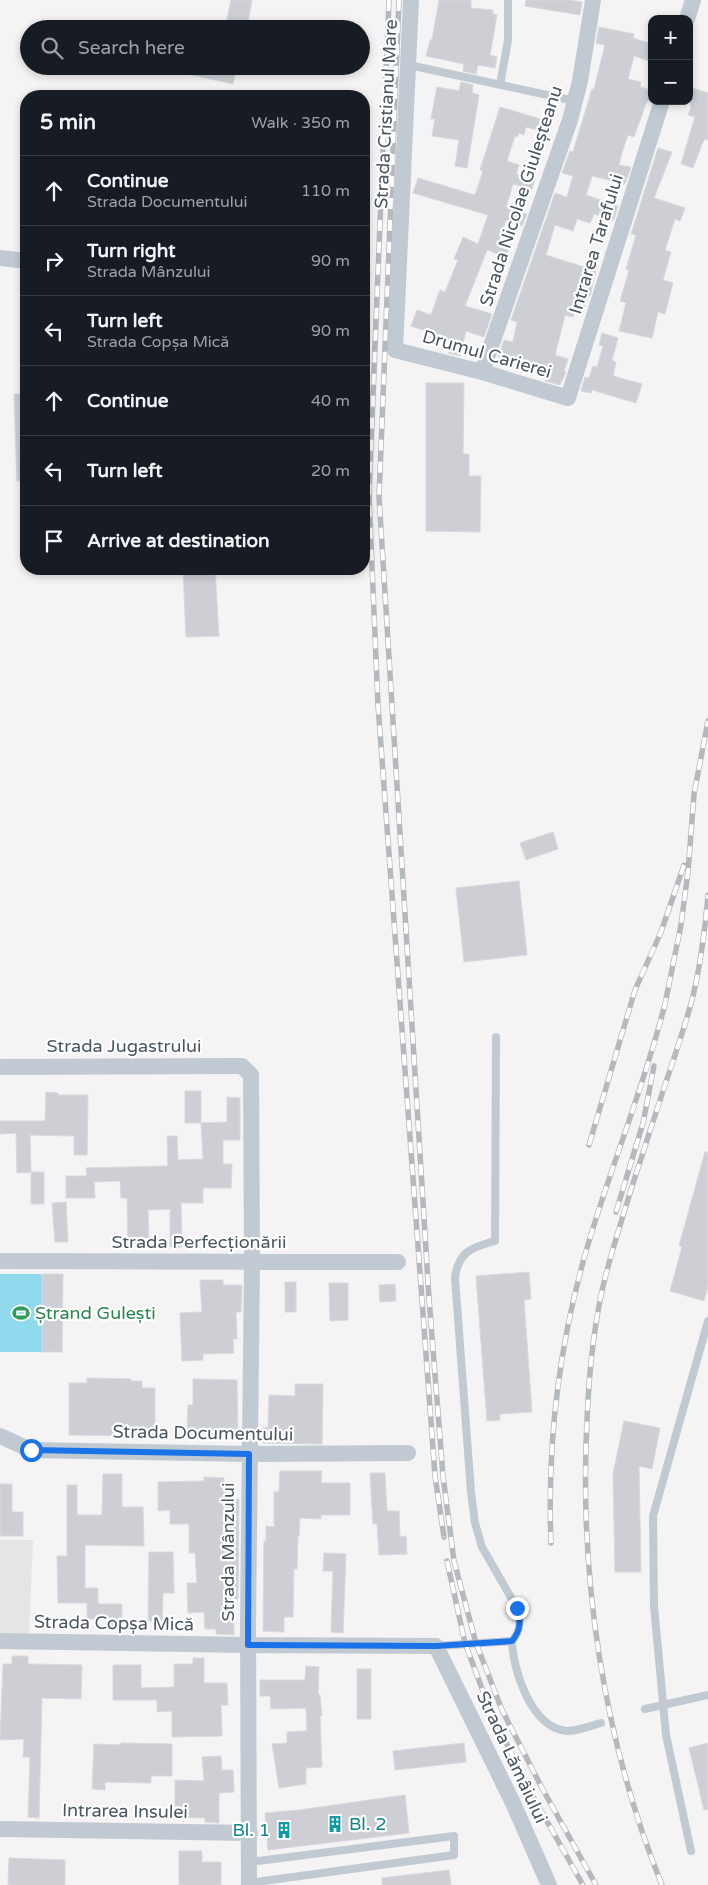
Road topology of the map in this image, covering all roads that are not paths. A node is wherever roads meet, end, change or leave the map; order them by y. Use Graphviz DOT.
graph roads {
  1 [pos="411,0"];
  2 [pos="508,0"];
  3 [pos="593,0"];
  4 [pos="693,0"];
  5 [pos="688,15"];
  6 [pos="409,65"];
  7 [pos="500,85"];
  8 [pos="576,101"];
  9 [pos="661,105"];
  10 [pos="0,258"];
  11 [pos="20,260"];
  12 [pos="395,350"];
  13 [pos="482,372"];
  14 [pos="568,398"];
  15 [pos="496,1037"];
  16 [pos="0,1067"];
  17 [pos="248,1070"];
  18 [pos="0,1261"];
  19 [pos="252,1262"];
  20 [pos="398,1262"];
  21 [pos="708,1321"];
  22 [pos="0,1436"];
  23 [pos="408,1453"];
  24 [pos="249,1454"];
  25 [pos="0,1641"];
  26 [pos="512,1641"];
  27 [pos="248,1645"];
  28 [pos="436,1646"];
  29 [pos="708,1695"];
  30 [pos="663,1704"];
  31 [pos="645,1709"];
  32 [pos="601,1722"];
  33 [pos="0,1829"];
  34 [pos="250,1833"];
  35 [pos="690,1851"];
  36 [pos="250,1862"];
  37 [pos="249,1884"];
  38 [pos="549,1885"];
  1 -- 6 [label="street, Strada Cristianul Mare"];
  2 -- 7 [label="lane"];
  3 -- 8 [label="street, Strada Nicolae Giuleșteanu"];
  4 -- 5 [label="street"];
  6 -- 7 [label="lane"];
  6 -- 12 [label="street, Strada Cristianul Mare"];
  7 -- 8 [label="lane"];
  8 -- 13 [label="street, Strada Nicolae Giuleșteanu"];
  9 -- 14 [label="street, Intrarea Tarafului"];
  10 -- 11 [label="street"];
  12 -- 13 [label="street, Drumul Carierei"];
  13 -- 14 [label="street, Drumul Carierei"];
  15 -- 26 [label="lane"];
  16 -- 17 [label="street, Strada Jugastrului"];
  17 -- 19 [label="street, Strada Mânzului"];
  18 -- 19 [label="street, Strada Perfecționării"];
  19 -- 20 [label="street, Strada Perfecționării"];
  19 -- 24 [label="street, Strada Mânzului"];
  21 -- 30 [label="lane"];
  22 -- 24 [label="street, Strada Documentului"];
  23 -- 24 [label="street, Strada Documentului"];
  24 -- 27 [label="street, Strada Mânzului"];
  25 -- 27 [label="street, Strada Copșa Mică"];
  26 -- 28 [label="lane"];
  26 -- 32 [label="lane"];
  27 -- 28 [label="street, Strada Copșa Mică"];
  27 -- 34 [label="street, Strada Mânzului"];
  28 -- 38 [label="street, Strada Lămâiului"];
  29 -- 30 [label="lane"];
  30 -- 31 [label="lane"];
  30 -- 35 [label="lane"];
  33 -- 34 [label="street, Intrarea Insulei"];
  34 -- 36 [label="street, Strada Mânzului"];
  36 -- 37 [label="street, Strada Mânzului"];
  36 -- 37 [label="lane"];
}
